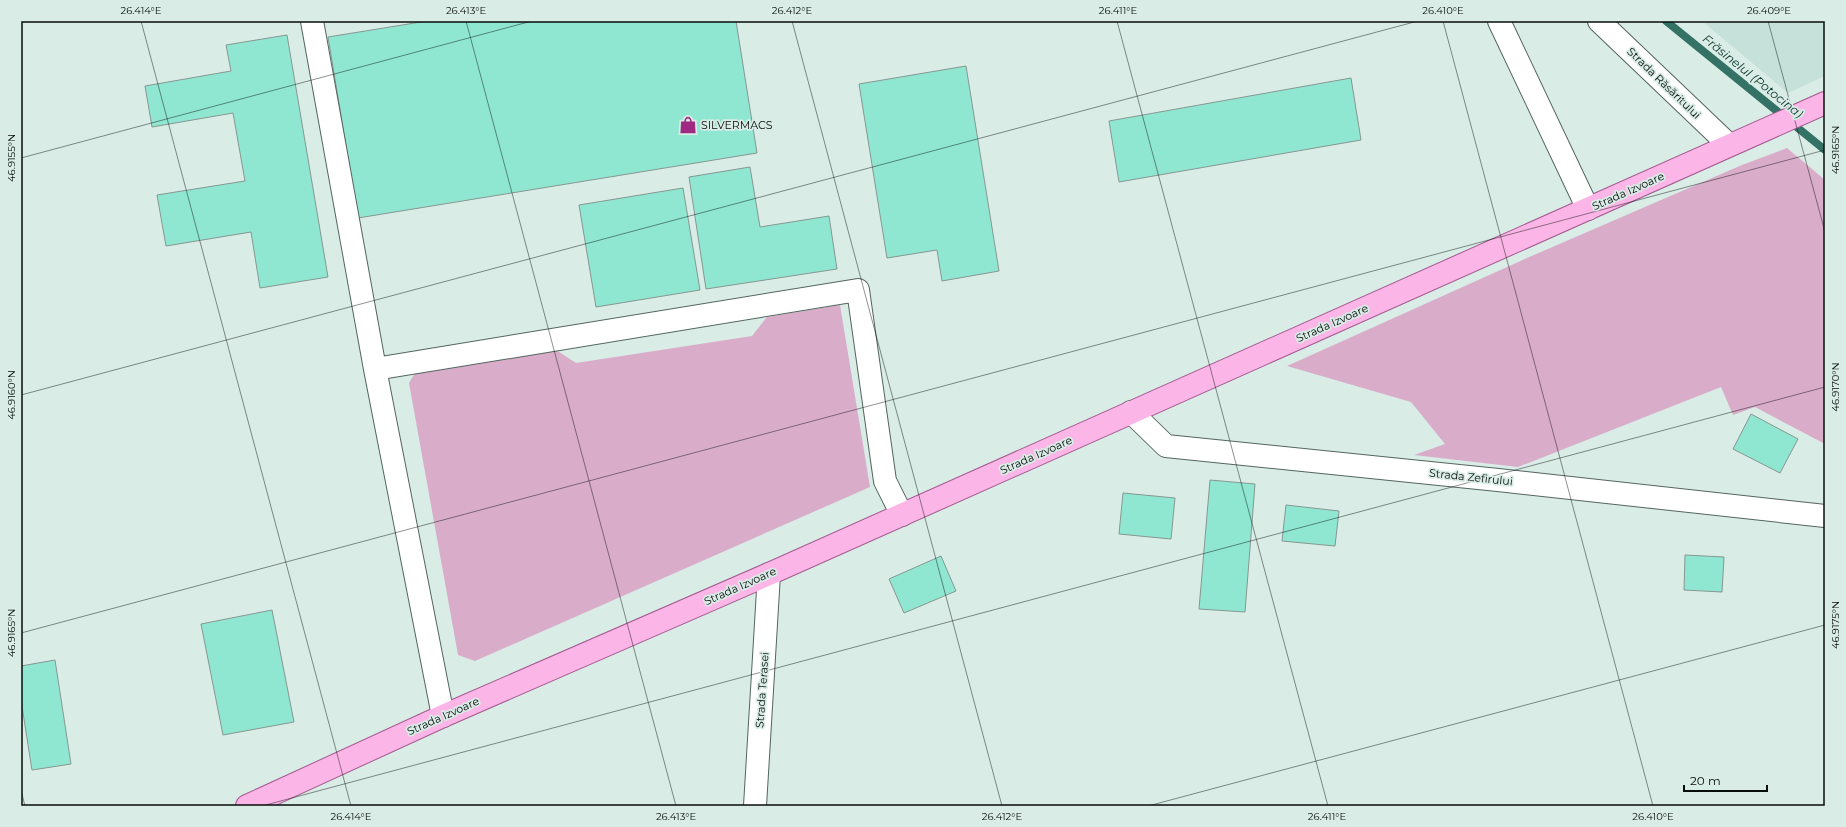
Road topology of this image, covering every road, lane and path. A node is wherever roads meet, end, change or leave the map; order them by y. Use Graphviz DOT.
graph roads {
  1 [pos="312,21"];
  2 [pos="1499,21"];
  3 [pos="1599,21"];
  4 [pos="1822,104"];
  5 [pos="1729,145"];
  6 [pos="1588,209"];
  7 [pos="375,369"];
  8 [pos="1131,412"];
  9 [pos="902,515"];
  10 [pos="1825,516"];
  11 [pos="769,574"];
  12 [pos="443,716"];
  13 [pos="247,806"];
  14 [pos="754,806"];
  1 -- 7 [label="street"];
  2 -- 6 [label="street"];
  3 -- 5 [label="street, Strada Răsăritului"];
  4 -- 5 [label="main road, Strada Izvoare"];
  5 -- 6 [label="main road, Strada Izvoare"];
  6 -- 8 [label="main road, Strada Izvoare"];
  7 -- 9 [label="street"];
  7 -- 12 [label="street"];
  8 -- 9 [label="main road, Strada Izvoare"];
  8 -- 10 [label="street, Strada Zefirului"];
  9 -- 11 [label="main road, Strada Izvoare"];
  11 -- 12 [label="main road, Strada Izvoare"];
  11 -- 14 [label="street, Strada Terasei"];
  12 -- 13 [label="main road, Strada Izvoare"];
}
